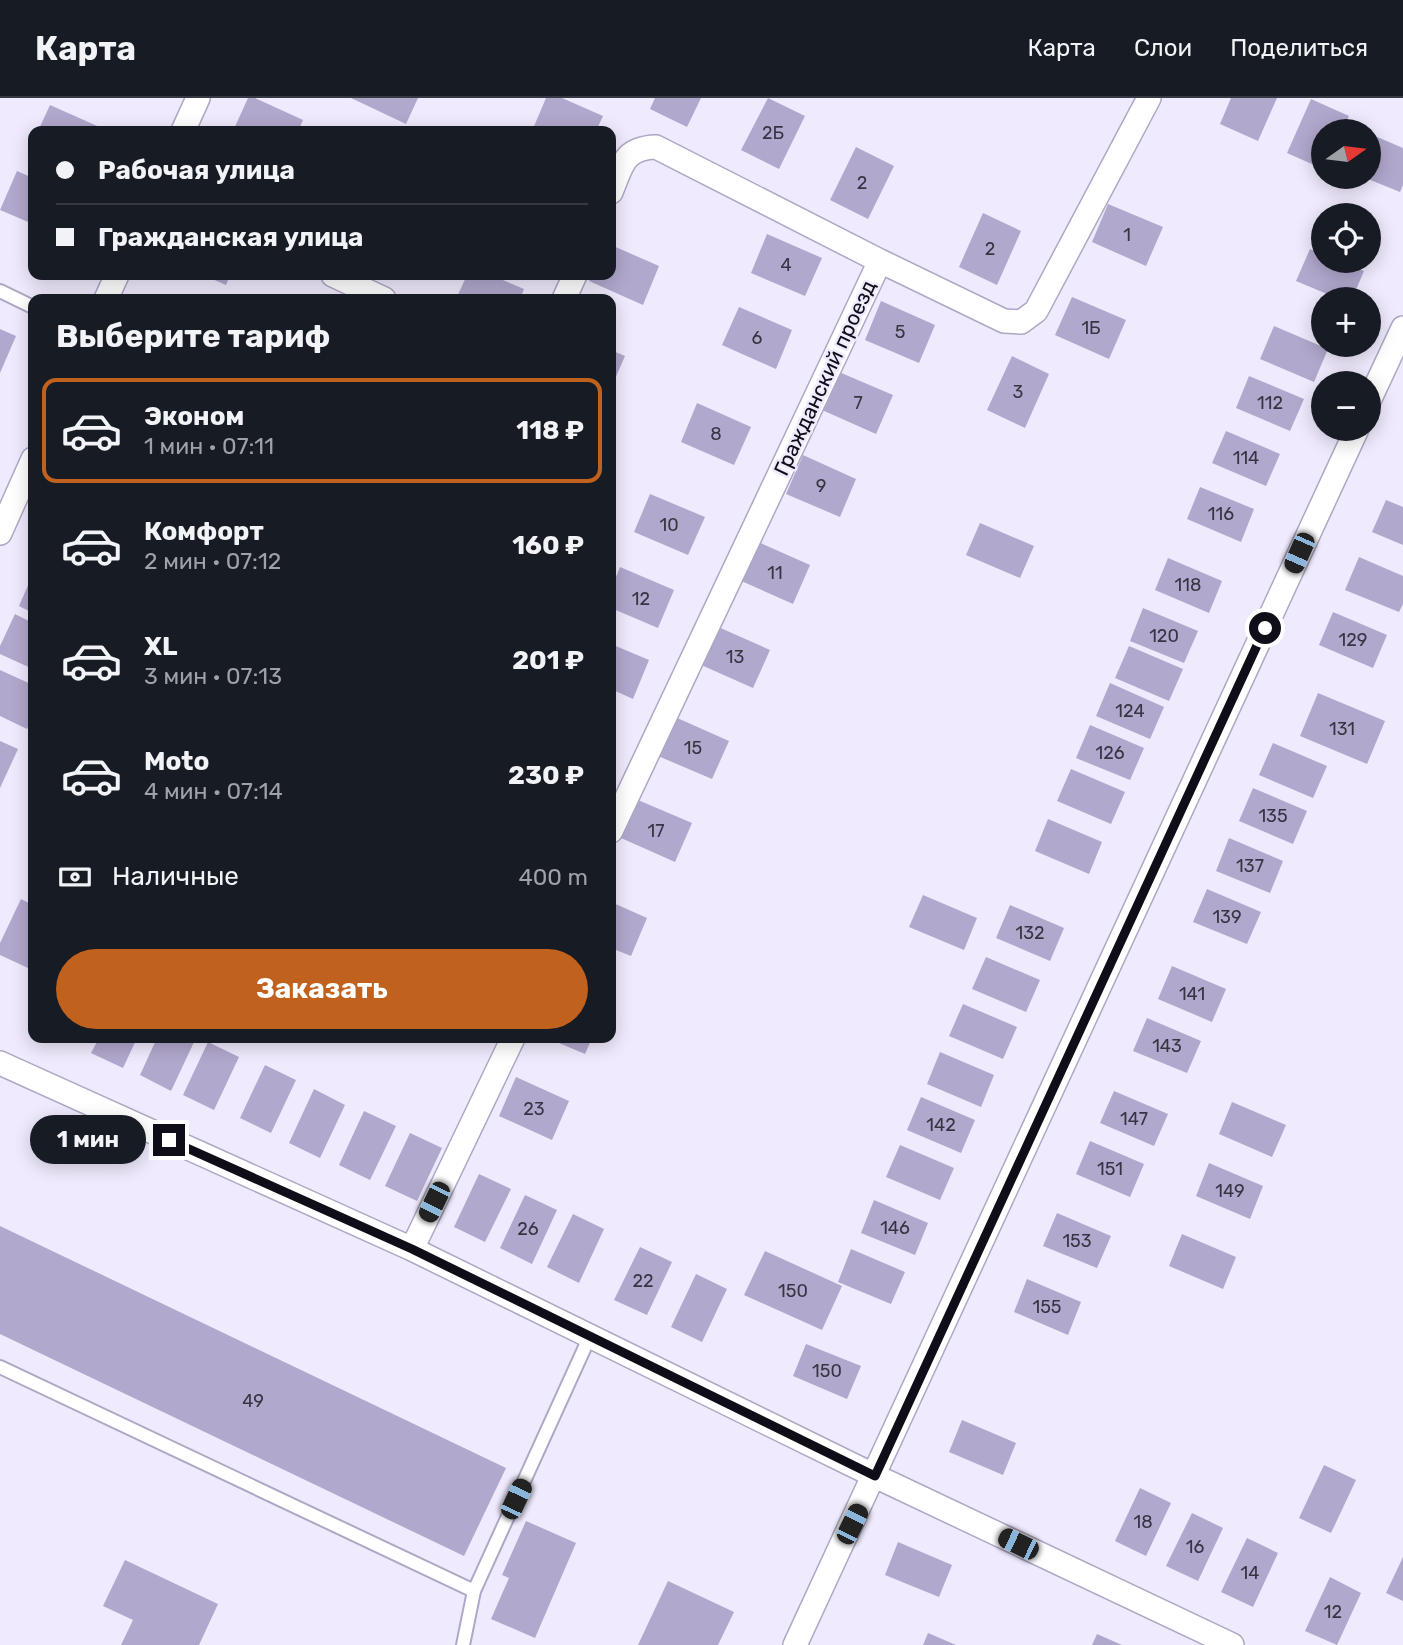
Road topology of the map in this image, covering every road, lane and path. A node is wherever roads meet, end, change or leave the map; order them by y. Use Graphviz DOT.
graph roads {
  1 [pos="198,98"];
  2 [pos="1149,98"];
  3 [pos="185,126"];
  4 [pos="616,180"];
  5 [pos="880,261"];
  6 [pos="344,280"];
  7 [pos="0,290"];
  8 [pos="373,294"];
  9 [pos="28,304"];
  10 [pos="1403,328"];
  11 [pos="1381,375"];
  12 [pos="1351,441"];
  13 [pos="28,470"];
  14 [pos="0,533"];
  15 [pos="616,820"];
  16 [pos="511,1043"];
  17 [pos="0,1063"];
  18 [pos="412,1249"];
  19 [pos="590,1336"];
  20 [pos="0,1367"];
  21 [pos="875,1476"];
  22 [pos="474,1591"];
  23 [pos="463,1645"];
  24 [pos="795,1645"];
  25 [pos="1232,1645"];
  1 -- 3 [label="street"];
  2 -- 5 [label="street, Гражданский проезд"];
  4 -- 5 [label="street"];
  5 -- 15 [label="street, Гражданский проезд"];
  6 -- 8 [label="street"];
  7 -- 9 [label="lane"];
  10 -- 11 [label="street"];
  12 -- 21 [label="street"];
  13 -- 14 [label="street"];
  16 -- 18 [label="street"];
  17 -- 18 [label="street"];
  18 -- 19 [label="street"];
  19 -- 21 [label="street"];
  19 -- 22 [label="lane"];
  20 -- 22 [label="lane"];
  21 -- 24 [label="street"];
  21 -- 25 [label="street"];
  22 -- 23 [label="lane"];
}
